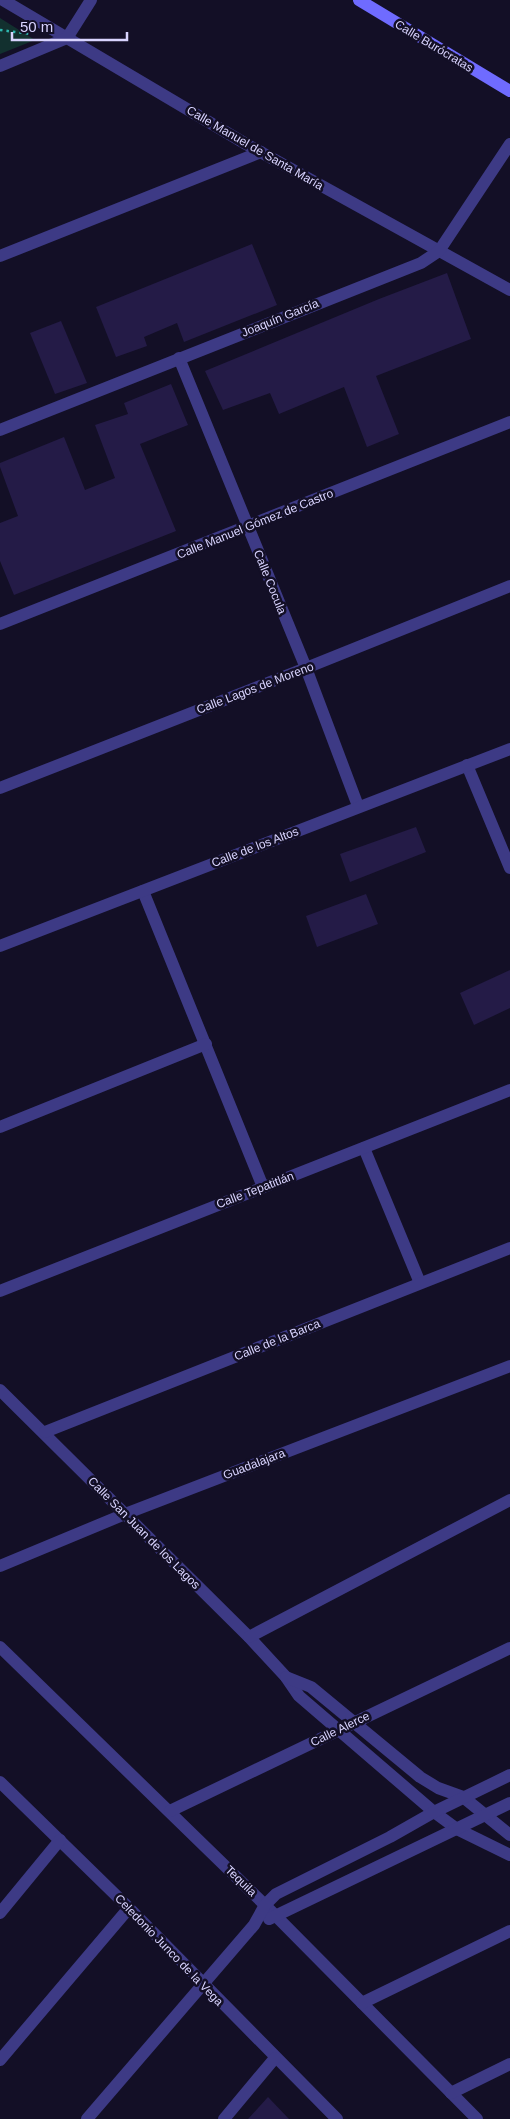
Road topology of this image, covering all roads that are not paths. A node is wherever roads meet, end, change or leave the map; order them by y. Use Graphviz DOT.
graph roads {
  1 [pos="3,0"];
  2 [pos="91,0"];
  3 [pos="359,0"];
  4 [pos="68,38"];
  5 [pos="0,66"];
  6 [pos="510,91"];
  7 [pos="510,144"];
  8 [pos="261,152"];
  9 [pos="439,251"];
  10 [pos="0,256"];
  11 [pos="510,290"];
  12 [pos="179,358"];
  13 [pos="510,422"];
  14 [pos="0,430"];
  15 [pos="248,527"];
  16 [pos="510,586"];
  17 [pos="0,624"];
  18 [pos="306,668"];
  19 [pos="510,749"];
  20 [pos="467,765"];
  21 [pos="0,788"];
  22 [pos="358,806"];
  23 [pos="510,868"];
  24 [pos="143,891"];
  25 [pos="0,946"];
  26 [pos="206,1044"];
  27 [pos="510,1090"];
  28 [pos="0,1127"];
  29 [pos="364,1148"];
  30 [pos="263,1187"];
  31 [pos="510,1248"];
  32 [pos="420,1284"];
  33 [pos="0,1292"];
  34 [pos="510,1366"];
  35 [pos="0,1390"];
  36 [pos="44,1432"];
  37 [pos="510,1500"];
  38 [pos="125,1514"];
  39 [pos="0,1566"];
  40 [pos="249,1637"];
  41 [pos="0,1647"];
  42 [pos="510,1648"];
  43 [pos="286,1677"];
  44 [pos="354,1722"];
  45 [pos="338,1730"];
  46 [pos="510,1775"];
  47 [pos="0,1782"];
  48 [pos="463,1797"];
  49 [pos="510,1803"];
  50 [pos="170,1811"];
  51 [pos="434,1812"];
  52 [pos="485,1814"];
  53 [pos="457,1829"];
  54 [pos="510,1835"];
  55 [pos="60,1840"];
  56 [pos="510,1855"];
  57 [pos="265,1905"];
  58 [pos="130,1908"];
  59 [pos="0,1913"];
  60 [pos="275,1916"];
  61 [pos="254,1925"];
  62 [pos="510,1931"];
  63 [pos="202,1983"];
  64 [pos="362,2003"];
  65 [pos="275,2058"];
  66 [pos="0,2060"];
  67 [pos="510,2064"];
  68 [pos="451,2093"];
  69 [pos="87,2119"];
  70 [pos="224,2119"];
  71 [pos="336,2119"];
  72 [pos="477,2119"];
  1 -- 4 [label="street, Calle Manuel de Santa María"];
  2 -- 4 [label="street"];
  3 -- 6 [label="street, Calle Burócratas"];
  4 -- 5 [label="street"];
  4 -- 8 [label="street, Calle Manuel de Santa María"];
  7 -- 9 [label="street, Joaquín García"];
  8 -- 9 [label="street, Calle Manuel de Santa María"];
  8 -- 10 [label="street"];
  9 -- 11 [label="street, Calle Manuel de Santa María"];
  9 -- 12 [label="street, Joaquín García"];
  12 -- 14 [label="street, Joaquín García"];
  12 -- 15 [label="street, Calle Cocula"];
  13 -- 15 [label="street, Calle Manuel Gómez de Castro"];
  15 -- 17 [label="street, Calle Manuel Gómez de Castro"];
  15 -- 18 [label="street, Calle Cocula"];
  16 -- 18 [label="street, Calle Lagos de Moreno"];
  18 -- 21 [label="street, Calle Lagos de Moreno"];
  18 -- 22 [label="street, Calle Cocula"];
  19 -- 20 [label="street, Calle de los Altos"];
  20 -- 22 [label="street, Calle de los Altos"];
  20 -- 23 [label="street"];
  22 -- 24 [label="street, Calle de los Altos"];
  24 -- 25 [label="street, Calle de los Altos"];
  24 -- 26 [label="street"];
  26 -- 28 [label="street"];
  26 -- 30 [label="street"];
  27 -- 29 [label="street, Calle Tepatitlán"];
  29 -- 30 [label="street, Calle Tepatitlán"];
  29 -- 32 [label="street"];
  30 -- 33 [label="street, Calle Tepatitlán"];
  31 -- 32 [label="street, Calle de la Barca"];
  32 -- 36 [label="street, Calle de la Barca"];
  34 -- 38 [label="street, Guadalajara"];
  35 -- 36 [label="street, Calle San Juan de los Lagos"];
  36 -- 38 [label="street, Calle San Juan de los Lagos"];
  37 -- 40 [label="street"];
  38 -- 39 [label="street, Guadalajara"];
  38 -- 40 [label="street, Calle San Juan de los Lagos"];
  40 -- 43 [label="street, Calle San Juan de los Lagos"];
  41 -- 50 [label="street, Tequila"];
  42 -- 44 [label="street, Calle Alerce"];
  43 -- 44 [label="street, Calle San Juan de los Lagos"];
  43 -- 45 [label="street, Calle San Juan de los Lagos"];
  44 -- 45 [label="street, Calle Alerce"];
  44 -- 48 [label="street, Calle San Juan de los Lagos"];
  45 -- 50 [label="street, Calle Alerce"];
  45 -- 51 [label="street, Calle San Juan de los Lagos"];
  46 -- 48 [label="street"];
  47 -- 55 [label="street, Celedonio Junco de la Vega"];
  48 -- 51 [label="street"];
  48 -- 52 [label="street, Calle San Juan de los Lagos"];
  49 -- 52 [label="street"];
  50 -- 57 [label="street, Tequila"];
  51 -- 53 [label="street, Calle San Juan de los Lagos"];
  51 -- 57 [label="street"];
  52 -- 53 [label="street"];
  52 -- 54 [label="street, Calle San Juan de los Lagos"];
  53 -- 56 [label="street, Calle San Juan de los Lagos"];
  53 -- 60 [label="street"];
  55 -- 58 [label="street, Celedonio Junco de la Vega"];
  55 -- 59 [label="street"];
  57 -- 60 [label="street, Tequila"];
  57 -- 61 [label="street"];
  58 -- 63 [label="street, Celedonio Junco de la Vega"];
  58 -- 66 [label="street"];
  60 -- 61 [label="street"];
  60 -- 64 [label="street, Tequila"];
  61 -- 63 [label="street"];
  62 -- 64 [label="street"];
  63 -- 65 [label="street, Celedonio Junco de la Vega"];
  63 -- 69 [label="street"];
  64 -- 68 [label="street, Tequila"];
  65 -- 70 [label="street"];
  65 -- 71 [label="street, Celedonio Junco de la Vega"];
  67 -- 68 [label="street"];
  68 -- 72 [label="street, Tequila"];
}
